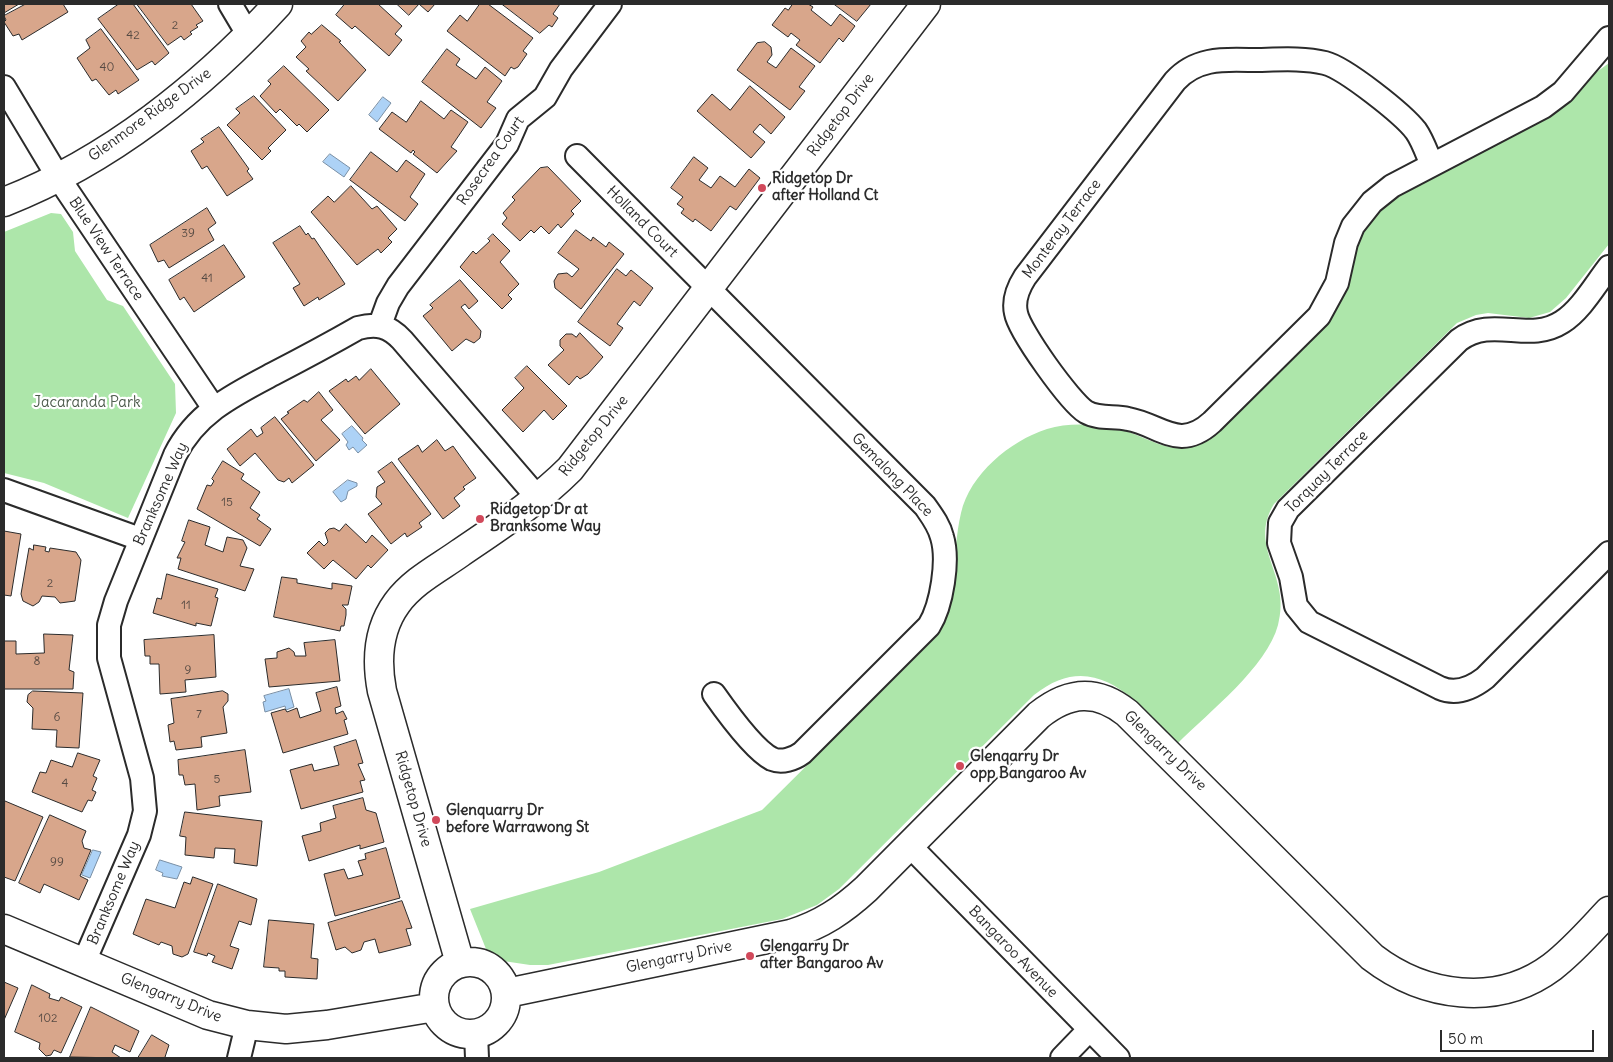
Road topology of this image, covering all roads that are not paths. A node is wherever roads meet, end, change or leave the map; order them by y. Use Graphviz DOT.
graph roads {
  1 [pos="230,4"];
  2 [pos="278,4"];
  3 [pos="610,4"];
  4 [pos="926,4"];
  5 [pos="249,36"];
  6 [pos="1609,38"];
  7 [pos="4,87"];
  8 [pos="577,156"];
  9 [pos="1432,165"];
  10 [pos="58,177"];
  11 [pos="4,202"];
  12 [pos="1609,267"];
  13 [pos="708,288"];
  14 [pos="380,325"];
  15 [pos="213,408"];
  16 [pos="4,490"];
  17 [pos="538,498"];
  18 [pos="140,539"];
  19 [pos="1609,554"];
  20 [pos="714,694"];
  21 [pos="909,845"];
  22 [pos="1609,911"];
  23 [pos="4,928"];
  24 [pos="84,962"];
  25 [pos="460,962"];
  26 [pos="507,993"];
  27 [pos="435,1007"];
  28 [pos="247,1025"];
  29 [pos="1089,1030"];
  30 [pos="477,1046"];
  31 [pos="239,1058"];
  32 [pos="1062,1058"];
  33 [pos="1118,1058"];
  1 -- 5 [label="street"];
  2 -- 5 [label="street, Glenmore Ridge Drive"];
  3 -- 14 [label="street, Rosecrea Court"];
  4 -- 13 [label="street, Ridgetop Drive"];
  5 -- 10 [label="street, Glenmore Ridge Drive"];
  6 -- 9 [label="street, Monteray Terrace"];
  7 -- 10 [label="street, Blue View Terrace"];
  8 -- 13 [label="street, Holland Court"];
  9 -- 9 [label="street, Monteray Terrace"];
  10 -- 11 [label="street, Glenmore Ridge Drive"];
  10 -- 15 [label="street, Blue View Terrace"];
  12 -- 19 [label="street, Torquay Terrace"];
  13 -- 17 [label="street, Ridgetop Drive"];
  13 -- 20 [label="street, Gemalong Place"];
  14 -- 15 [label="street, Branksome Way"];
  14 -- 17 [label="street"];
  15 -- 18 [label="street, Branksome Way"];
  16 -- 18 [label="street"];
  17 -- 25 [label="street, Ridgetop Drive"];
  18 -- 24 [label="street, Branksome Way"];
  21 -- 22 [label="street, Glengarry Drive"];
  21 -- 26 [label="street, Glengarry Drive"];
  21 -- 29 [label="street, Bangaroo Avenue"];
  23 -- 24 [label="street, Glengarry Drive"];
  24 -- 28 [label="street, Glengarry Drive"];
  25 -- 26 [label="street"];
  25 -- 27 [label="street"];
  26 -- 30 [label="street"];
  27 -- 28 [label="street, Glengarry Drive"];
  27 -- 30 [label="street"];
  28 -- 31 [label="street"];
  29 -- 32 [label="street"];
  29 -- 33 [label="street, Bangaroo Avenue"];
}
